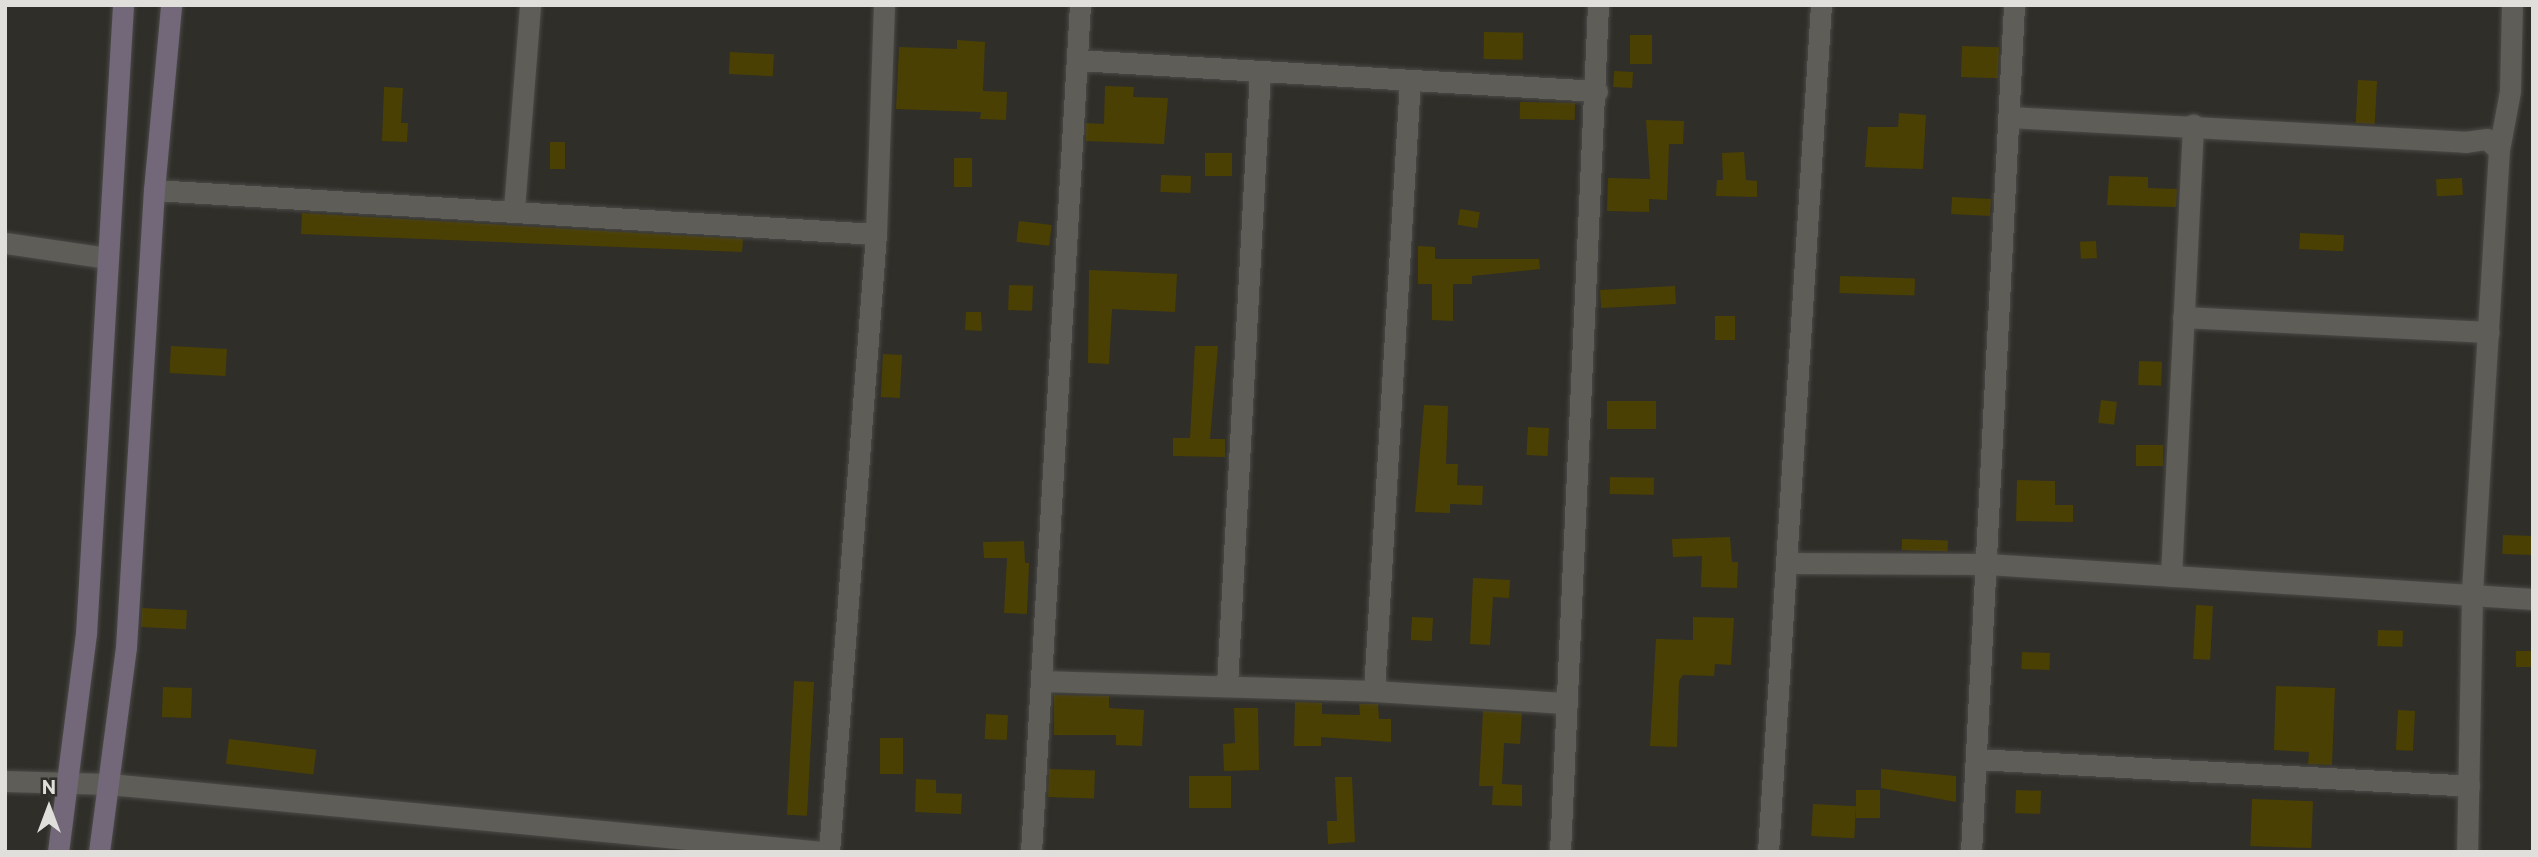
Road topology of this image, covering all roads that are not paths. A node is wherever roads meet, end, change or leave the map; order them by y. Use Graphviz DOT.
graph roads {
  1 [pos="123,5"];
  2 [pos="171,5"];
  3 [pos="530,5"];
  4 [pos="884,5"];
  5 [pos="1080,5"];
  6 [pos="1598,5"];
  7 [pos="1822,5"];
  8 [pos="2014,5"];
  9 [pos="2512,5"];
  10 [pos="1077,61"];
  11 [pos="1260,71"];
  12 [pos="1410,80"];
  13 [pos="1597,91"];
  14 [pos="2008,117"];
  15 [pos="2193,125"];
  16 [pos="2499,150"];
  17 [pos="154,190"];
  18 [pos="514,209"];
  19 [pos="876,234"];
  20 [pos="5,243"];
  21 [pos="108,258"];
  22 [pos="2183,317"];
  23 [pos="2489,332"];
  24 [pos="1786,563"];
  25 [pos="1987,564"];
  26 [pos="2171,576"];
  27 [pos="2472,596"];
  28 [pos="2533,599"];
  29 [pos="1041,681"];
  30 [pos="1227,685"];
  31 [pos="1374,691"];
  32 [pos="1565,703"];
  33 [pos="1976,759"];
  34 [pos="5,781"];
  35 [pos="68,782"];
  36 [pos="109,784"];
  37 [pos="2469,786"];
  38 [pos="58,852"];
  39 [pos="99,852"];
  40 [pos="822,852"];
  41 [pos="829,852"];
  42 [pos="1031,852"];
  43 [pos="1560,852"];
  44 [pos="1768,852"];
  45 [pos="1971,852"];
  46 [pos="2467,852"];
  1 -- 21 [label="main road"];
  2 -- 17 [label="main road"];
  3 -- 18 [label="street"];
  4 -- 19 [label="street"];
  5 -- 10 [label="street"];
  6 -- 13 [label="street"];
  7 -- 24 [label="street"];
  8 -- 14 [label="street"];
  9 -- 16 [label="street"];
  10 -- 11 [label="street"];
  10 -- 29 [label="street"];
  11 -- 12 [label="street"];
  11 -- 30 [label="street"];
  12 -- 13 [label="street"];
  12 -- 31 [label="street"];
  13 -- 32 [label="street"];
  14 -- 15 [label="street"];
  14 -- 25 [label="street"];
  15 -- 16 [label="street"];
  15 -- 22 [label="street"];
  16 -- 23 [label="street"];
  17 -- 18 [label="street"];
  17 -- 36 [label="main road"];
  18 -- 19 [label="street"];
  19 -- 41 [label="street"];
  20 -- 21 [label="street"];
  21 -- 35 [label="main road"];
  22 -- 23 [label="street"];
  22 -- 26 [label="street"];
  23 -- 27 [label="street"];
  24 -- 25 [label="street"];
  24 -- 44 [label="street"];
  25 -- 26 [label="street"];
  25 -- 33 [label="street"];
  26 -- 27 [label="street"];
  27 -- 28 [label="street"];
  27 -- 37 [label="street"];
  29 -- 30 [label="street"];
  29 -- 42 [label="street"];
  30 -- 31 [label="street"];
  31 -- 32 [label="street"];
  32 -- 43 [label="street"];
  33 -- 37 [label="street"];
  33 -- 45 [label="street"];
  34 -- 35 [label="street"];
  35 -- 36 [label="street"];
  35 -- 38 [label="main road"];
  36 -- 39 [label="main road"];
  36 -- 40 [label="street"];
  37 -- 46 [label="street"];
}
